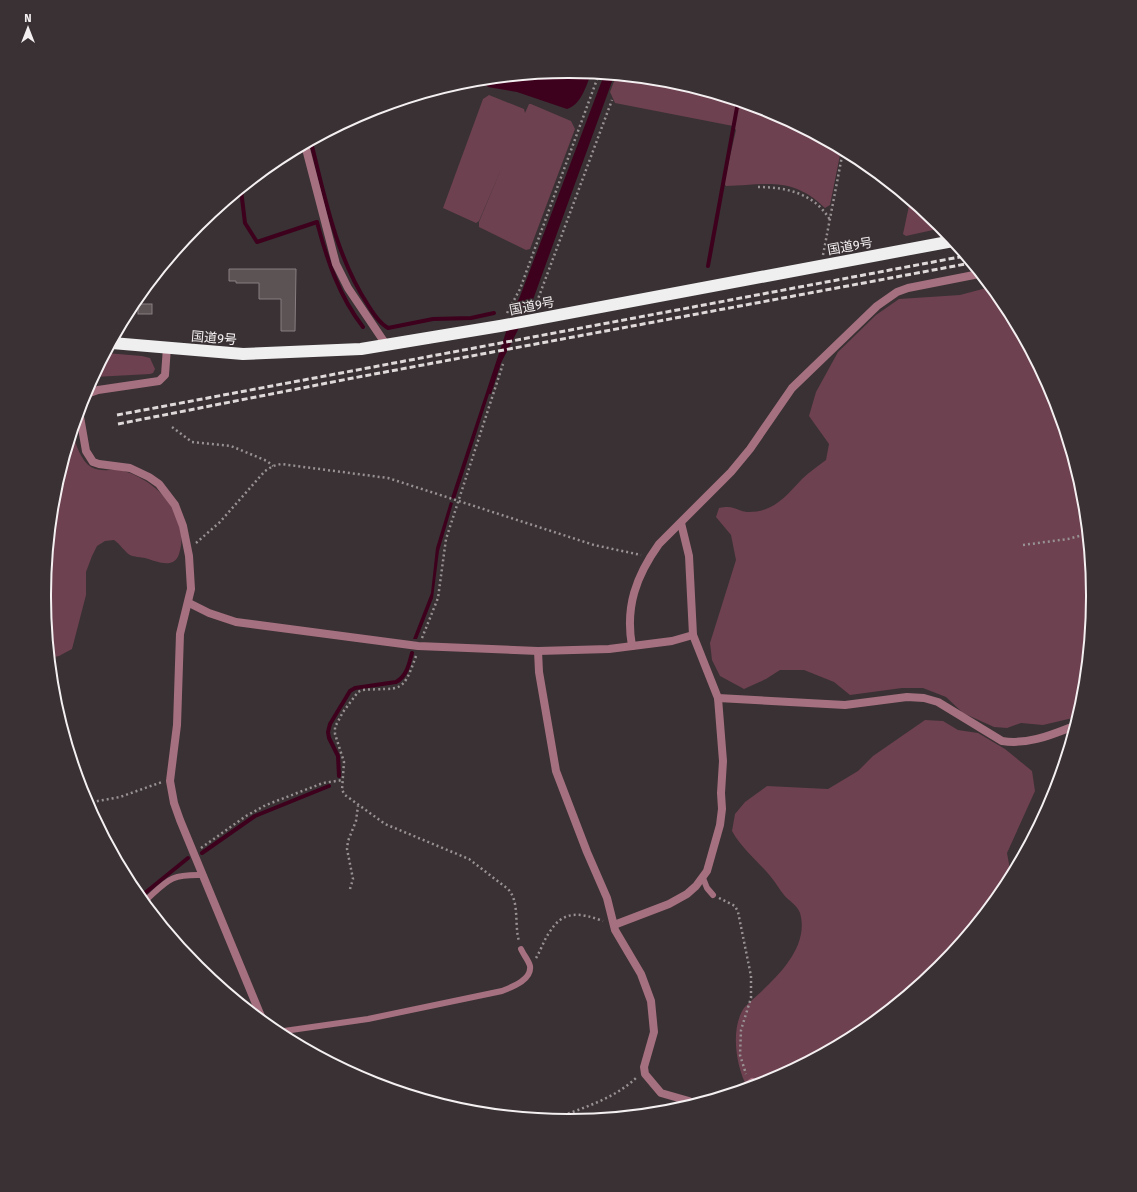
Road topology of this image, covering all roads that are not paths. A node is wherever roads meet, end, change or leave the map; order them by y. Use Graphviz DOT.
graph roads {
  1 [pos="306,150"];
  2 [pos="947,243"];
  3 [pos="974,275"];
  4 [pos="117,343"];
  5 [pos="387,346"];
  6 [pos="167,348"];
  7 [pos="93,392"];
  8 [pos="81,422"];
  9 [pos="681,523"];
  10 [pos="189,603"];
  11 [pos="693,635"];
  12 [pos="632,646"];
  13 [pos="538,651"];
  14 [pos="718,698"];
  15 [pos="1068,728"];
  16 [pos="203,875"];
  17 [pos="703,878"];
  18 [pos="713,895"];
  19 [pos="148,898"];
  20 [pos="614,925"];
  21 [pos="521,949"];
  22 [pos="259,1011"];
  23 [pos="288,1030"];
  24 [pos="686,1100"];
  1 -- 5 [label="street"];
  2 -- 5 [label="highway, 国道9号"];
  3 -- 9 [label="street"];
  4 -- 6 [label="highway, 国道9号"];
  5 -- 6 [label="highway, 国道9号"];
  6 -- 7 [label="street"];
  8 -- 10 [label="street"];
  9 -- 11 [label="street"];
  9 -- 12 [label="street"];
  10 -- 13 [label="street"];
  10 -- 16 [label="street"];
  11 -- 12 [label="street"];
  11 -- 14 [label="street"];
  12 -- 13 [label="street"];
  13 -- 20 [label="street"];
  14 -- 15 [label="street"];
  14 -- 17 [label="street"];
  16 -- 19 [label="lane"];
  16 -- 22 [label="street"];
  17 -- 18 [label="lane"];
  17 -- 20 [label="street"];
  20 -- 24 [label="street"];
  21 -- 23 [label="lane"];
}
